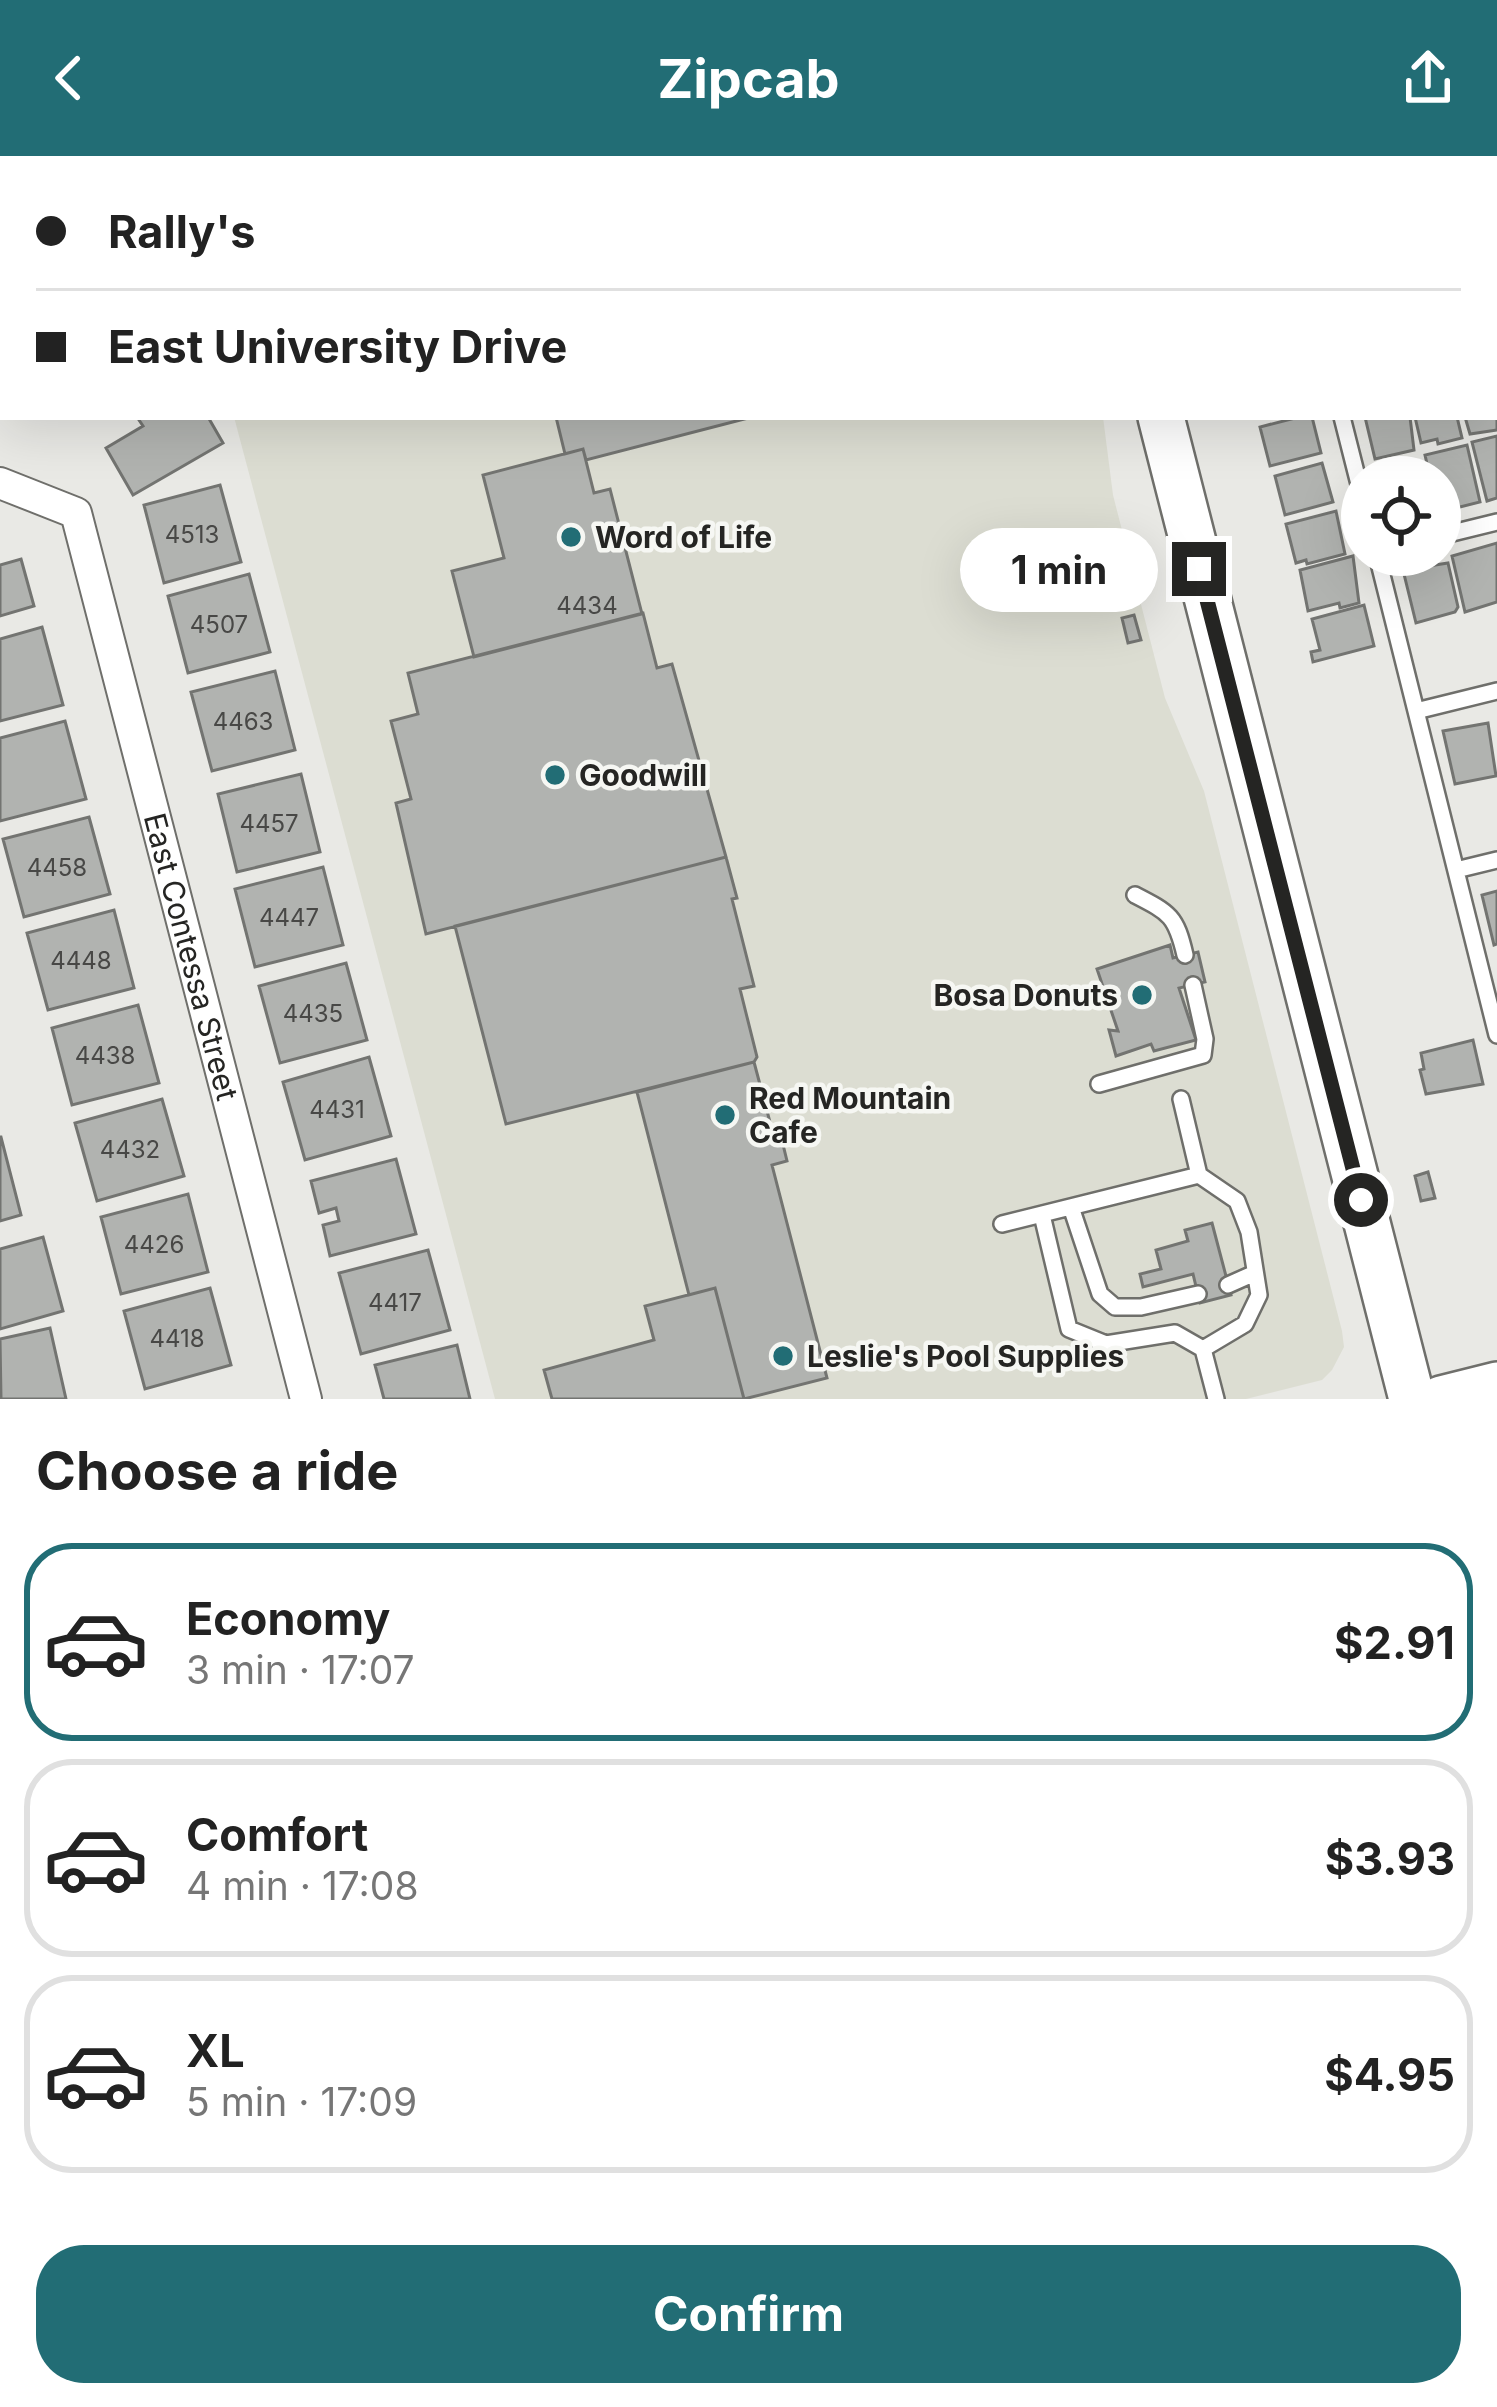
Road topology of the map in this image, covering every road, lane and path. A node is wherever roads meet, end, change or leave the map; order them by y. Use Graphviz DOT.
graph roads {
  1 [pos="1162,420"];
  2 [pos="1343,420"];
  3 [pos="1352,456"];
  4 [pos="0,483"];
  5 [pos="1497,522"];
  6 [pos="1461,531"];
  7 [pos="1382,576"];
  8 [pos="1497,691"];
  9 [pos="1416,711"];
  10 [pos="1497,860"];
  11 [pos="1456,870"];
  12 [pos="1136,895"];
  13 [pos="1185,955"];
  14 [pos="1192,985"];
  15 [pos="1497,1034"];
  16 [pos="1100,1084"];
  17 [pos="1181,1100"];
  18 [pos="1199,1175"];
  19 [pos="1071,1207"];
  20 [pos="1042,1215"];
  21 [pos="1003,1225"];
  22 [pos="1255,1273"];
  23 [pos="1228,1286"];
  24 [pos="1198,1294"];
  25 [pos="1203,1349"];
  26 [pos="1497,1385"];
  27 [pos="306,1399"];
  28 [pos="1216,1399"];
  29 [pos="1412,1399"];
  30 [pos="1441,1399"];
  1 -- 29 [label="main road"];
  2 -- 3 [label="lane"];
  4 -- 27 [label="street, East Contessa Street"];
  5 -- 6 [label="lane"];
  7 -- 9 [label="lane"];
  8 -- 9 [label="lane"];
  9 -- 11 [label="lane"];
  10 -- 11 [label="lane"];
  11 -- 15 [label="lane"];
  12 -- 13 [label="lane"];
  14 -- 16 [label="lane"];
  17 -- 18 [label="lane"];
  18 -- 19 [label="lane"];
  18 -- 22 [label="lane"];
  19 -- 20 [label="lane"];
  19 -- 24 [label="lane"];
  20 -- 21 [label="lane"];
  20 -- 25 [label="lane"];
  22 -- 23 [label="lane"];
  22 -- 25 [label="lane"];
  25 -- 28 [label="lane"];
  26 -- 30 [label="main road"];
}
